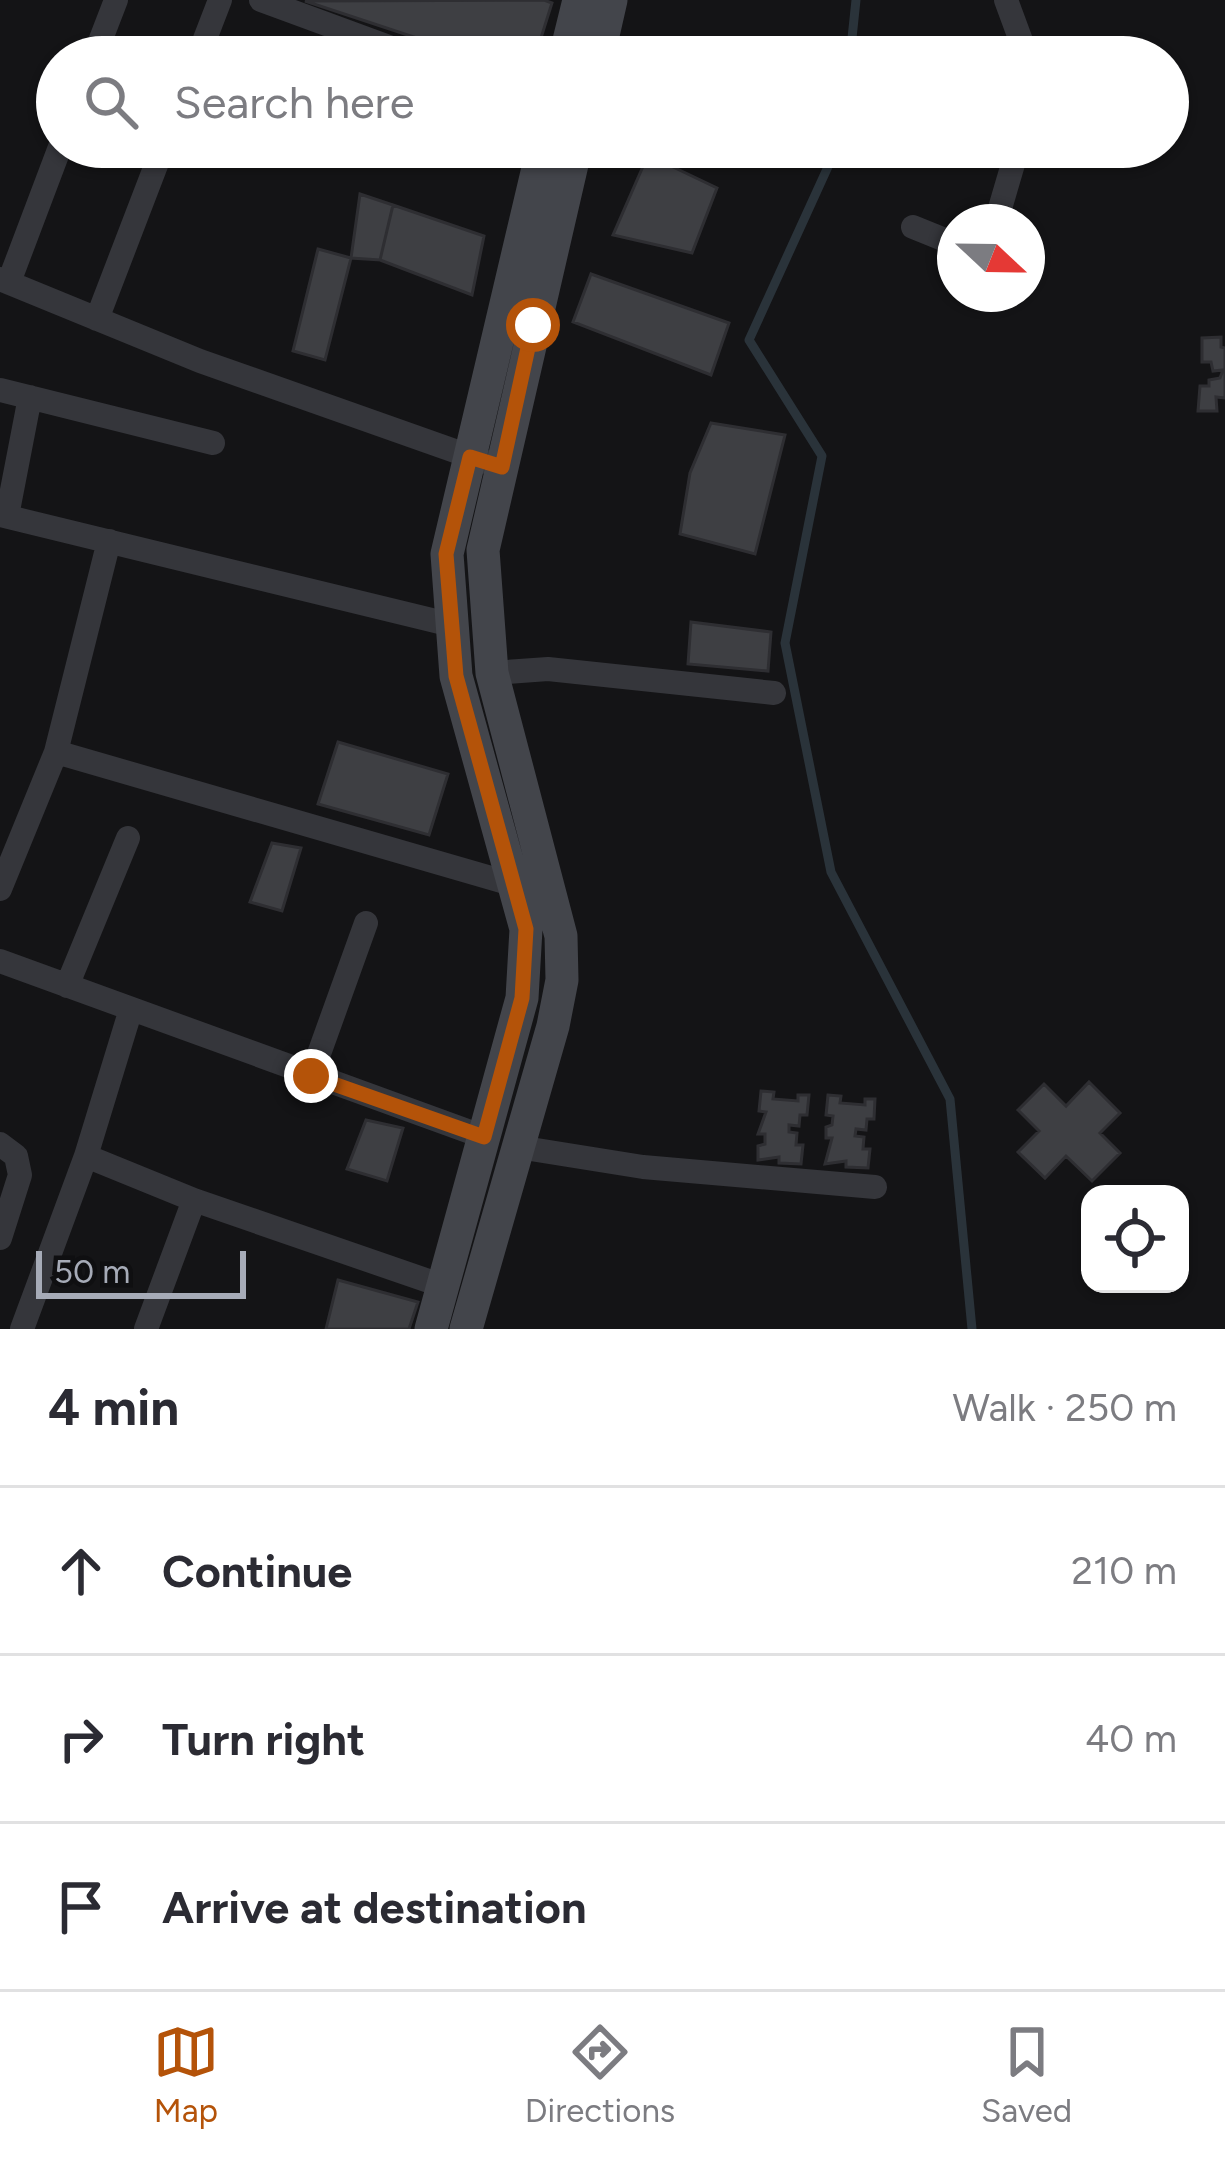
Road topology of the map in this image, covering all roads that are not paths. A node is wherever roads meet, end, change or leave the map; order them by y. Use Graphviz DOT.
graph roads {
  1 [pos="116,0"];
  2 [pos="220,0"];
  3 [pos="261,0"];
  4 [pos="1006,0"];
  5 [pos="583,1"];
  6 [pos="102,36"];
  7 [pos="206,36"];
  8 [pos="359,36"];
  9 [pos="572,36"];
  10 [pos="592,36"];
  11 [pos="1019,36"];
  12 [pos="51,168"];
  13 [pos="155,168"];
  14 [pos="539,168"];
  15 [pos="570,168"];
  16 [pos="1012,168"];
  17 [pos="1001,204"];
  18 [pos="913,227"];
  19 [pos="937,237"];
  20 [pos="4,280"];
  21 [pos="97,319"];
  22 [pos="0,390"];
  23 [pos="30,398"];
  24 [pos="213,443"];
  25 [pos="486,462"];
  26 [pos="3,516"];
  27 [pos="109,542"];
  28 [pos="452,626"];
  29 [pos="492,673"];
  30 [pos="774,693"];
  31 [pos="56,752"];
  32 [pos="128,838"];
  33 [pos="515,885"];
  34 [pos="0,889"];
  35 [pos="366,923"];
  36 [pos="0,962"];
  37 [pos="67,986"];
  38 [pos="131,1009"];
  39 [pos="311,1076"];
  40 [pos="499,1083"];
  41 [pos="534,1092"];
  42 [pos="484,1137"];
  43 [pos="0,1144"];
  44 [pos="518,1147"];
  45 [pos="86,1156"];
  46 [pos="875,1187"];
  47 [pos="194,1200"];
  48 [pos="0,1238"];
  49 [pos="442,1286"];
  50 [pos="22,1329"];
  51 [pos="146,1329"];
  52 [pos="430,1329"];
  53 [pos="466,1329"];
  1 -- 6 [label="street"];
  2 -- 7 [label="street"];
  3 -- 8 [label="street"];
  4 -- 11 [label="street"];
  5 -- 9 [label="street"];
  5 -- 10 [label="street"];
  12 -- 20 [label="street"];
  13 -- 21 [label="street"];
  14 -- 25 [label="street"];
  15 -- 25 [label="street"];
  16 -- 17 [label="street"];
  18 -- 19 [label="street"];
  20 -- 21 [label="street"];
  21 -- 25 [label="street"];
  22 -- 23 [label="street"];
  23 -- 24 [label="street"];
  23 -- 26 [label="street"];
  25 -- 28 [label="street"];
  25 -- 29 [label="street"];
  26 -- 27 [label="street"];
  27 -- 28 [label="street"];
  27 -- 31 [label="street"];
  28 -- 33 [label="street"];
  29 -- 30 [label="street"];
  29 -- 41 [label="street"];
  31 -- 33 [label="street"];
  31 -- 34 [label="street"];
  32 -- 37 [label="street"];
  33 -- 40 [label="street"];
  35 -- 39 [label="street"];
  36 -- 37 [label="street"];
  37 -- 38 [label="street"];
  38 -- 39 [label="street"];
  38 -- 45 [label="street"];
  39 -- 42 [label="street"];
  40 -- 41 [label="street"];
  40 -- 42 [label="street"];
  41 -- 44 [label="street"];
  42 -- 49 [label="street"];
  43 -- 48 [label="street"];
  44 -- 46 [label="street"];
  44 -- 53 [label="street"];
  45 -- 47 [label="street"];
  45 -- 50 [label="street"];
  47 -- 49 [label="street"];
  47 -- 51 [label="street"];
  49 -- 52 [label="street"];
}
